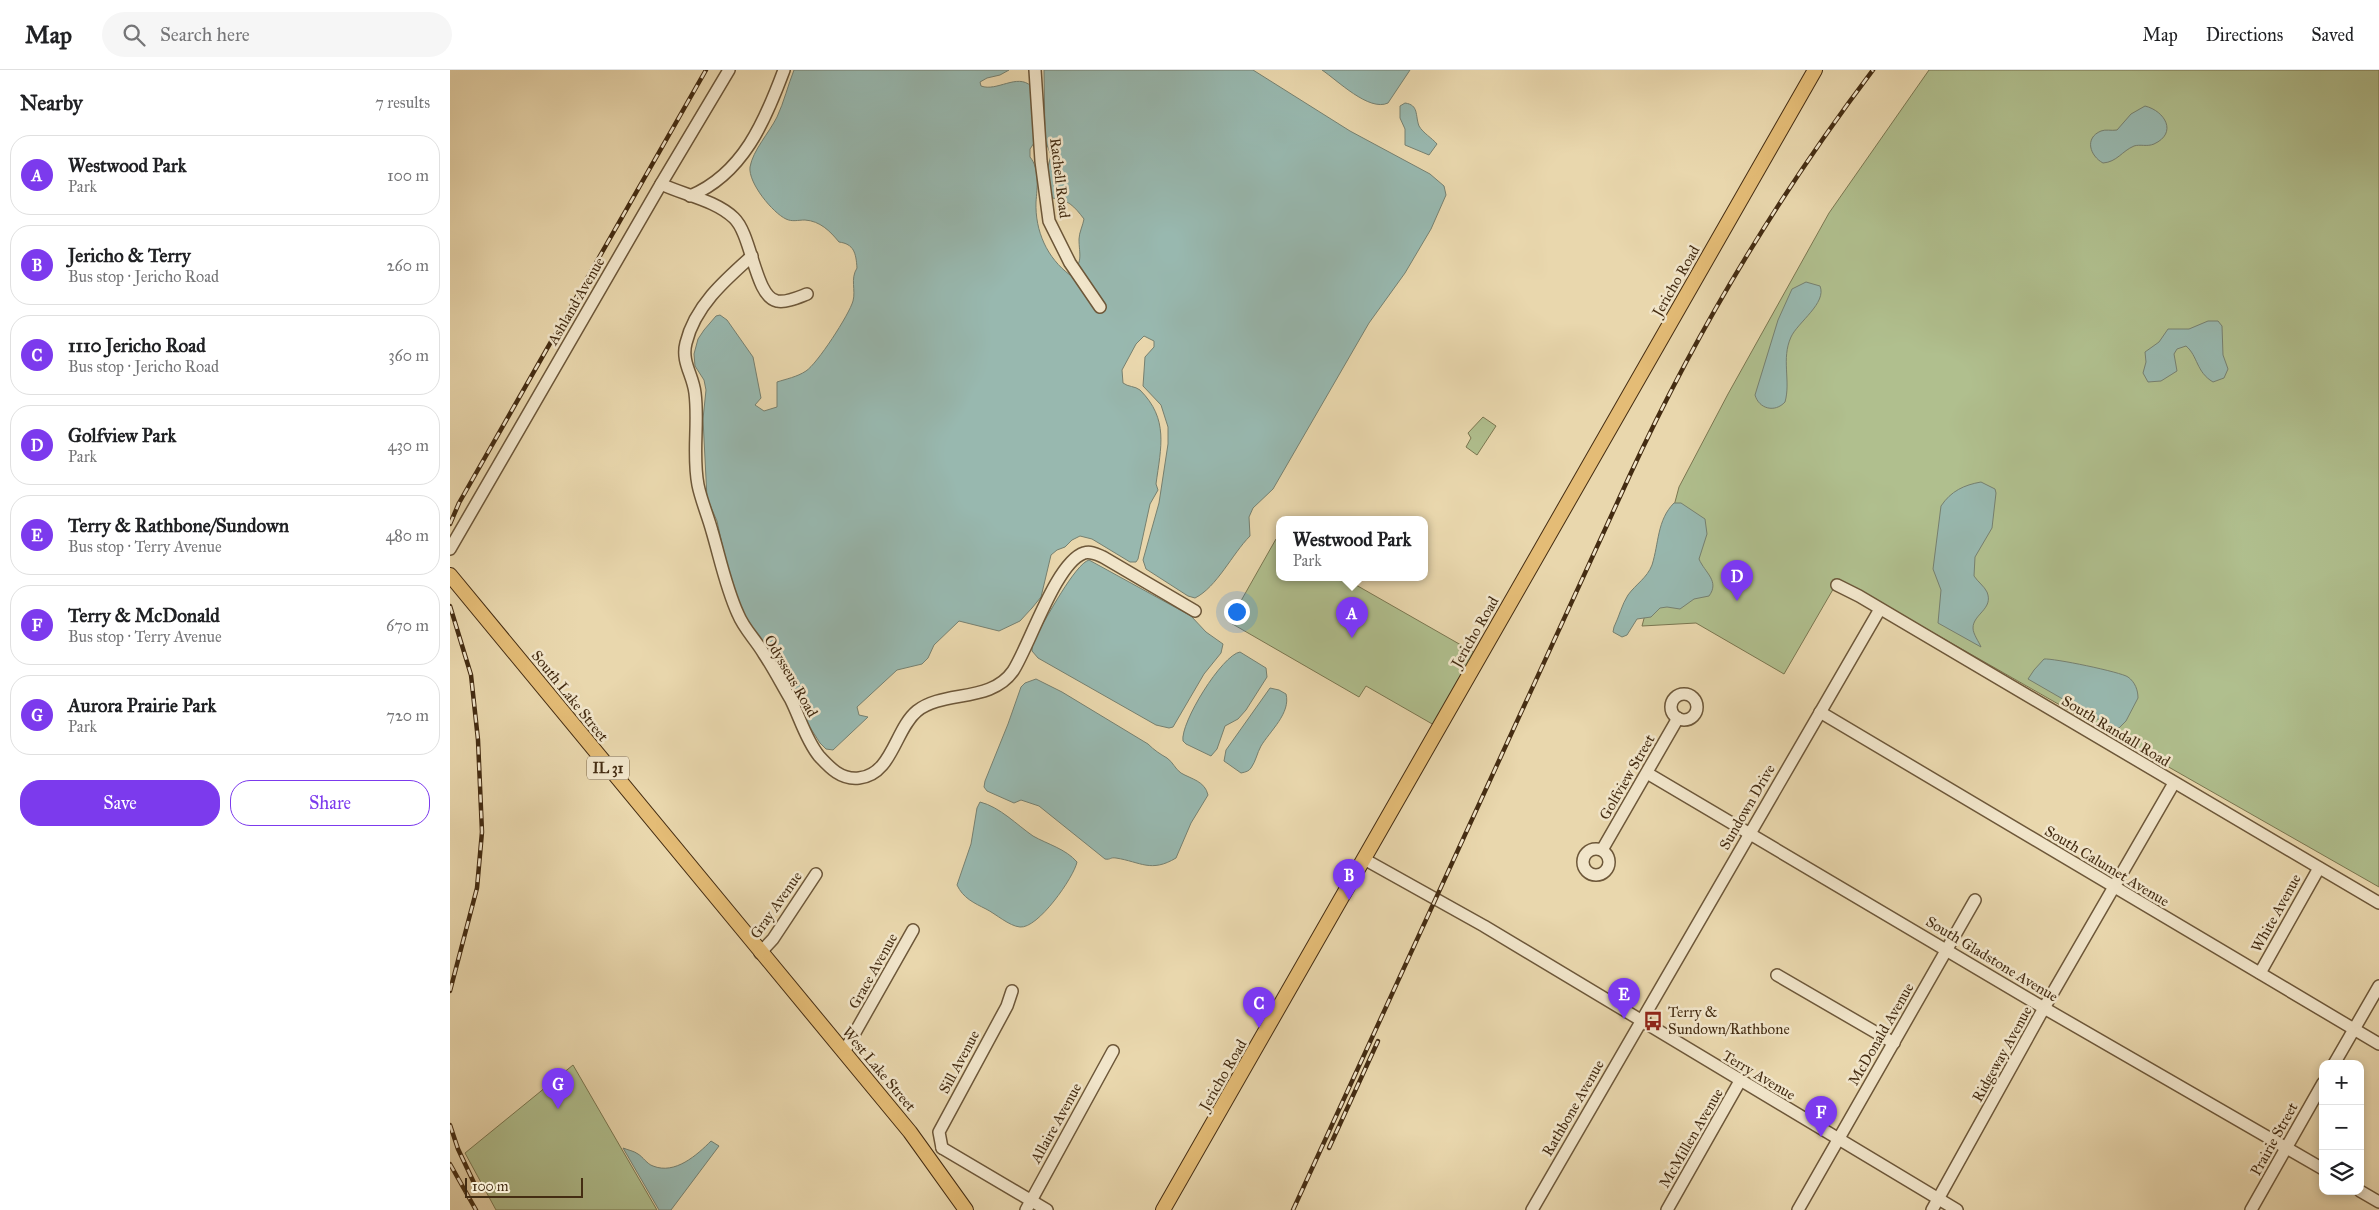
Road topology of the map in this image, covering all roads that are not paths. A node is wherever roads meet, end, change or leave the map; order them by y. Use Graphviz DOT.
graph roads {
  1 [pos="730,70"];
  2 [pos="784,70"];
  3 [pos="1035,70"];
  4 [pos="1815,70"];
  5 [pos="660,184"];
  6 [pos="690,196"];
  7 [pos="752,256"];
  8 [pos="807,294"];
  9 [pos="1100,307"];
  10 [pos="450,549"];
  11 [pos="450,575"];
  12 [pos="1837,585"];
  13 [pos="1880,609"];
  14 [pos="1195,611"];
  15 [pos="1820,712"];
  16 [pos="1678,718"];
  17 [pos="1647,774"];
  18 [pos="2174,783"];
  19 [pos="1750,832"];
  20 [pos="1602,850"];
  21 [pos="1364,860"];
  22 [pos="2319,868"];
  23 [pos="816,874"];
  24 [pos="2114,887"];
  25 [pos="1975,900"];
  26 [pos="2379,903"];
  27 [pos="913,930"];
  28 [pos="1947,950"];
  29 [pos="760,953"];
  30 [pos="2260,973"];
  31 [pos="1777,975"];
  32 [pos="2379,986"];
  33 [pos="1012,992"];
  34 [pos="2044,1008"];
  35 [pos="1640,1021"];
  36 [pos="2354,1029"];
  37 [pos="1894,1043"];
  38 [pos="2379,1044"];
  39 [pos="1113,1051"];
  40 [pos="844,1052"];
  41 [pos="2336,1060"];
  42 [pos="1740,1081"];
  43 [pos="2319,1091"];
  44 [pos="1838,1139"];
  45 [pos="2286,1147"];
  46 [pos="942,1148"];
  47 [pos="927,1156"];
  48 [pos="2319,1167"];
  49 [pos="2364,1193"];
  50 [pos="1938,1199"];
  51 [pos="2379,1202"];
  52 [pos="1028,1205"];
  53 [pos="966,1210"];
  54 [pos="1047,1210"];
  55 [pos="1163,1210"];
  56 [pos="1532,1210"];
  57 [pos="1667,1210"];
  58 [pos="1798,1210"];
  59 [pos="1932,1210"];
  60 [pos="1957,1210"];
  61 [pos="2251,1210"];
  1 -- 5 [label="street, Ashland Avenue"];
  2 -- 6 [label="street"];
  3 -- 9 [label="street, Rachell Road"];
  4 -- 21 [label="main road, Jericho Road"];
  5 -- 6 [label="street"];
  5 -- 10 [label="street, Ashland Avenue"];
  6 -- 7 [label="street"];
  7 -- 8 [label="street"];
  7 -- 14 [label="street, Odysseus Road"];
  11 -- 29 [label="main road, South Lake Street / IL 31"];
  12 -- 13 [label="street, South Randall Road"];
  13 -- 15 [label="street, Sundown Drive"];
  13 -- 18 [label="street, South Randall Road"];
  15 -- 19 [label="street, Sundown Drive"];
  15 -- 24 [label="street, South Calumet Avenue"];
  16 -- 17 [label="street, Golfview Street"];
  17 -- 19 [label="street, South Gladstone Avenue"];
  17 -- 20 [label="street, Golfview Street"];
  18 -- 22 [label="street, South Randall Road"];
  18 -- 24 [label="street, Ridgeway Avenue"];
  19 -- 28 [label="street, South Gladstone Avenue"];
  19 -- 35 [label="street, Sundown Drive"];
  21 -- 35 [label="street, Terry Avenue"];
  21 -- 55 [label="main road, Jericho Road"];
  22 -- 26 [label="street, South Randall Road"];
  22 -- 30 [label="street, White Avenue"];
  23 -- 29 [label="street, Gray Avenue"];
  24 -- 30 [label="street, South Calumet Avenue"];
  24 -- 34 [label="street, Ridgeway Avenue"];
  25 -- 28 [label="street, McDonald Avenue"];
  27 -- 40 [label="street, Grace Avenue"];
  28 -- 34 [label="street, South Gladstone Avenue"];
  28 -- 37 [label="street, McDonald Avenue"];
  29 -- 40 [label="main road, West Lake Street / IL 31"];
  30 -- 36 [label="street, South Calumet Avenue"];
  31 -- 37 [label="street"];
  32 -- 36 [label="street"];
  33 -- 46 [label="street, Sill Avenue"];
  34 -- 45 [label="street, South Gladstone Avenue"];
  34 -- 50 [label="street, Ridgeway Avenue"];
  35 -- 42 [label="street, Terry Avenue"];
  35 -- 56 [label="street, Rathbone Avenue"];
  36 -- 38 [label="street, South Calumet Avenue"];
  36 -- 41 [label="street"];
  37 -- 44 [label="street, McDonald Avenue"];
  39 -- 52 [label="street, Allaire Avenue"];
  40 -- 47 [label="main road, West Lake Street / IL 31"];
  42 -- 44 [label="street, Terry Avenue"];
  42 -- 57 [label="street, McMillen Avenue"];
  43 -- 45 [label="street, Prairie Street"];
  44 -- 50 [label="street, Terry Avenue"];
  44 -- 58 [label="street, McDonald Avenue"];
  45 -- 48 [label="street, South Gladstone Avenue"];
  45 -- 61 [label="street, Prairie Street"];
  46 -- 47 [label="street"];
  46 -- 52 [label="street"];
  47 -- 53 [label="main road, West Lake Street / IL 31"];
  49 -- 51 [label="street"];
  50 -- 59 [label="street, Ridgeway Avenue"];
  50 -- 60 [label="street, Terry Avenue"];
  52 -- 54 [label="street"];
}
